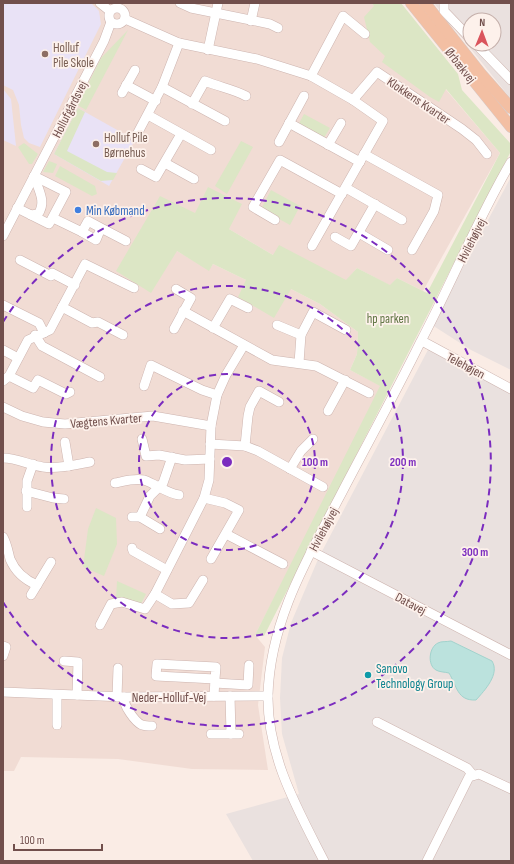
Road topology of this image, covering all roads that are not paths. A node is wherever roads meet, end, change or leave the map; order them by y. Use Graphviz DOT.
graph roads {
  1 [pos="100,3"];
  2 [pos="180,3"];
  3 [pos="218,3"];
  4 [pos="256,3"];
  5 [pos="411,3"];
  6 [pos="425,3"];
  7 [pos="444,3"];
  8 [pos="121,9"];
  9 [pos="215,14"];
  10 [pos="250,21"];
  11 [pos="114,23"];
  12 [pos="278,28"];
  13 [pos="462,30"];
  14 [pos="365,34"];
  15 [pos="179,43"];
  16 [pos="208,50"];
  17 [pos="484,52"];
  18 [pos="135,70"];
  19 [pos="311,76"];
  20 [pos="511,80"];
  21 [pos="162,87"];
  22 [pos="246,96"];
  23 [pos="304,96"];
  24 [pos="486,96"];
  25 [pos="354,100"];
  26 [pos="156,101"];
  27 [pos="192,104"];
  28 [pos="511,108"];
  29 [pos="148,115"];
  30 [pos="511,120"];
  31 [pos="225,121"];
  32 [pos="289,123"];
  33 [pos="341,123"];
  34 [pos="511,127"];
  35 [pos="181,134"];
  36 [pos="135,138"];
  37 [pos="279,142"];
  38 [pos="328,145"];
  39 [pos="211,150"];
  40 [pos="487,154"];
  41 [pos="362,158"];
  42 [pos="511,162"];
  43 [pos="165,163"];
  44 [pos="141,169"];
  45 [pos="511,174"];
  46 [pos="34,176"];
  47 [pos="194,179"];
  48 [pos="344,191"];
  49 [pos="375,204"];
  50 [pos="18,208"];
  51 [pos="485,214"];
  52 [pos="31,215"];
  53 [pos="53,218"];
  54 [pos="275,220"];
  55 [pos="402,220"];
  56 [pos="359,233"];
  57 [pos="3,236"];
  58 [pos="335,237"];
  59 [pos="126,241"];
  60 [pos="312,246"];
  61 [pos="388,250"];
  62 [pos="412,250"];
  63 [pos="20,260"];
  64 [pos="74,285"];
  65 [pos="134,288"];
  66 [pos="176,289"];
  67 [pos="3,304"];
  68 [pos="62,307"];
  69 [pos="248,308"];
  70 [pos="183,311"];
  71 [pos="277,324"];
  72 [pos="213,328"];
  73 [pos="174,329"];
  74 [pos="346,330"];
  75 [pos="40,334"];
  76 [pos="123,335"];
  77 [pos="301,335"];
  78 [pos="422,341"];
  79 [pos="244,345"];
  80 [pos="3,350"];
  81 [pos="18,358"];
  82 [pos="299,363"];
  83 [pos="100,377"];
  84 [pos="6,378"];
  85 [pos="345,380"];
  86 [pos="144,386"];
  87 [pos="511,389"];
  88 [pos="70,392"];
  89 [pos="369,393"];
  90 [pos="217,395"];
  91 [pos="279,402"];
  92 [pos="3,407"];
  93 [pos="328,411"];
  94 [pos="211,426"];
  95 [pos="142,439"];
  96 [pos="313,439"];
  97 [pos="65,442"];
  98 [pos="210,444"];
  99 [pos="245,446"];
  100 [pos="172,457"];
  101 [pos="3,458"];
  102 [pos="210,459"];
  103 [pos="90,462"];
  104 [pos="33,464"];
  105 [pos="69,466"];
  106 [pos="290,469"];
  107 [pos="115,483"];
  108 [pos="323,487"];
  109 [pos="159,488"];
  110 [pos="26,491"];
  111 [pos="179,495"];
  112 [pos="204,498"];
  113 [pos="64,499"];
  114 [pos="27,507"];
  115 [pos="160,529"];
  116 [pos="226,534"];
  117 [pos="3,537"];
  118 [pos="132,548"];
  119 [pos="311,551"];
  120 [pos="211,560"];
  121 [pos="51,562"];
  122 [pos="283,564"];
  123 [pos="167,570"];
  124 [pos="203,580"];
  125 [pos="37,585"];
  126 [pos="155,594"];
  127 [pos="32,595"];
  128 [pos="100,625"];
  129 [pos="3,646"];
  130 [pos="511,655"];
  131 [pos="3,656"];
  132 [pos="64,661"];
  133 [pos="249,665"];
  134 [pos="118,668"];
  135 [pos="215,681"];
  136 [pos="3,692"];
  137 [pos="57,695"];
  138 [pos="77,695"];
  139 [pos="214,696"];
  140 [pos="230,696"];
  141 [pos="268,696"];
  142 [pos="121,697"];
  143 [pos="377,722"];
  144 [pos="57,726"];
  145 [pos="152,726"];
  146 [pos="211,734"];
  147 [pos="473,775"];
  148 [pos="511,789"];
  149 [pos="324,861"];
  150 [pos="428,861"];
  1 -- 8 [label="street"];
  2 -- 9 [label="street"];
  3 -- 9 [label="street"];
  4 -- 10 [label="street"];
  5 -- 24 [label="main road, Ørbækvej"];
  6 -- 28 [label="main road, Ørbækvej"];
  7 -- 13 [label="street"];
  8 -- 11 [label="street"];
  8 -- 11 [label="street"];
  8 -- 15 [label="street"];
  9 -- 10 [label="street"];
  9 -- 16 [label="street"];
  10 -- 12 [label="street"];
  11 -- 46 [label="street, Hollufgårdsvej"];
  14 -- 19 [label="street"];
  15 -- 16 [label="street"];
  15 -- 21 [label="street"];
  16 -- 19 [label="street"];
  17 -- 20 [label="street"];
  18 -- 26 [label="street"];
  19 -- 25 [label="street"];
  21 -- 26 [label="street"];
  21 -- 27 [label="street"];
  22 -- 27 [label="street"];
  23 -- 32 [label="street"];
  24 -- 30 [label="main road"];
  24 -- 34 [label="main road, Ørbækvej"];
  25 -- 40 [label="street, Klokkens Kvarter"];
  25 -- 41 [label="street"];
  26 -- 29 [label="street"];
  27 -- 31 [label="street"];
  29 -- 35 [label="street"];
  29 -- 36 [label="street"];
  32 -- 37 [label="street"];
  32 -- 38 [label="street"];
  33 -- 38 [label="street"];
  35 -- 39 [label="street"];
  35 -- 43 [label="street"];
  38 -- 41 [label="street"];
  41 -- 48 [label="street"];
  41 -- 62 [label="street"];
  42 -- 51 [label="street, Hvilehøjvej"];
  43 -- 44 [label="street"];
  43 -- 47 [label="street"];
  45 -- 51 [label="street, Hvilehøjvej"];
  46 -- 50 [label="street, Hollufgårdsvej"];
  46 -- 52 [label="street"];
  46 -- 53 [label="street"];
  48 -- 49 [label="street"];
  48 -- 54 [label="street"];
  48 -- 60 [label="street"];
  49 -- 55 [label="street"];
  49 -- 56 [label="street"];
  50 -- 52 [label="street"];
  50 -- 57 [label="street, Hollufgårdsvej"];
  51 -- 78 [label="street, Hvilehøjvej"];
  52 -- 53 [label="street"];
  53 -- 59 [label="street"];
  56 -- 58 [label="street"];
  56 -- 61 [label="street"];
  63 -- 64 [label="street"];
  64 -- 65 [label="street"];
  64 -- 68 [label="street"];
  66 -- 70 [label="street"];
  67 -- 75 [label="street"];
  68 -- 75 [label="street"];
  68 -- 76 [label="street"];
  69 -- 72 [label="street"];
  70 -- 72 [label="street"];
  70 -- 73 [label="street"];
  71 -- 77 [label="street"];
  72 -- 79 [label="street"];
  74 -- 77 [label="street"];
  75 -- 81 [label="street"];
  75 -- 83 [label="street"];
  77 -- 82 [label="street"];
  78 -- 87 [label="street, Telehøjen"];
  78 -- 119 [label="street, Hvilehøjvej"];
  79 -- 82 [label="street"];
  79 -- 90 [label="street"];
  80 -- 81 [label="street"];
  81 -- 84 [label="street"];
  82 -- 85 [label="street"];
  84 -- 88 [label="street"];
  85 -- 89 [label="street"];
  85 -- 93 [label="street"];
  86 -- 90 [label="street"];
  90 -- 94 [label="street"];
  91 -- 99 [label="street"];
  92 -- 94 [label="street, Vægtens Kvarter"];
  94 -- 98 [label="street"];
  95 -- 100 [label="street, Vægtens Kvarter"];
  96 -- 106 [label="street"];
  97 -- 105 [label="street, Vægtens Kvarter"];
  98 -- 99 [label="street"];
  98 -- 102 [label="street"];
  99 -- 106 [label="street"];
  100 -- 102 [label="street, Vægtens Kvarter"];
  100 -- 109 [label="street"];
  101 -- 104 [label="street"];
  102 -- 112 [label="street"];
  103 -- 105 [label="street"];
  104 -- 105 [label="street"];
  104 -- 110 [label="street"];
  106 -- 108 [label="street"];
  107 -- 109 [label="street"];
  109 -- 111 [label="street"];
  109 -- 115 [label="street"];
  110 -- 113 [label="street"];
  110 -- 114 [label="street"];
  112 -- 116 [label="street"];
  112 -- 123 [label="street"];
  116 -- 120 [label="street"];
  116 -- 122 [label="street"];
  117 -- 125 [label="street"];
  118 -- 123 [label="street"];
  119 -- 130 [label="street, Datavej"];
  119 -- 141 [label="street, Hvilehøjvej"];
  121 -- 125 [label="street"];
  123 -- 126 [label="street"];
  124 -- 126 [label="street"];
  125 -- 127 [label="street"];
  126 -- 128 [label="street"];
  129 -- 131 [label="street"];
  132 -- 138 [label="street"];
  133 -- 135 [label="street, Neder-Holluf-Vej"];
  134 -- 142 [label="street, Neder-Holluf-Vej"];
  135 -- 135 [label="street, Neder-Holluf-Vej"];
  135 -- 139 [label="street, Neder-Holluf-Vej"];
  136 -- 137 [label="street, Neder-Holluf-Vej"];
  137 -- 138 [label="street, Neder-Holluf-Vej"];
  137 -- 144 [label="street"];
  138 -- 142 [label="street, Neder-Holluf-Vej"];
  139 -- 140 [label="street, Neder-Holluf-Vej"];
  139 -- 142 [label="street, Neder-Holluf-Vej"];
  140 -- 141 [label="street, Neder-Holluf-Vej"];
  140 -- 146 [label="street"];
  141 -- 149 [label="street, Hvilehøjvej"];
  142 -- 145 [label="street, Neder-Holluf-Vej"];
  143 -- 147 [label="street"];
  147 -- 148 [label="street"];
  147 -- 150 [label="street"];
}
